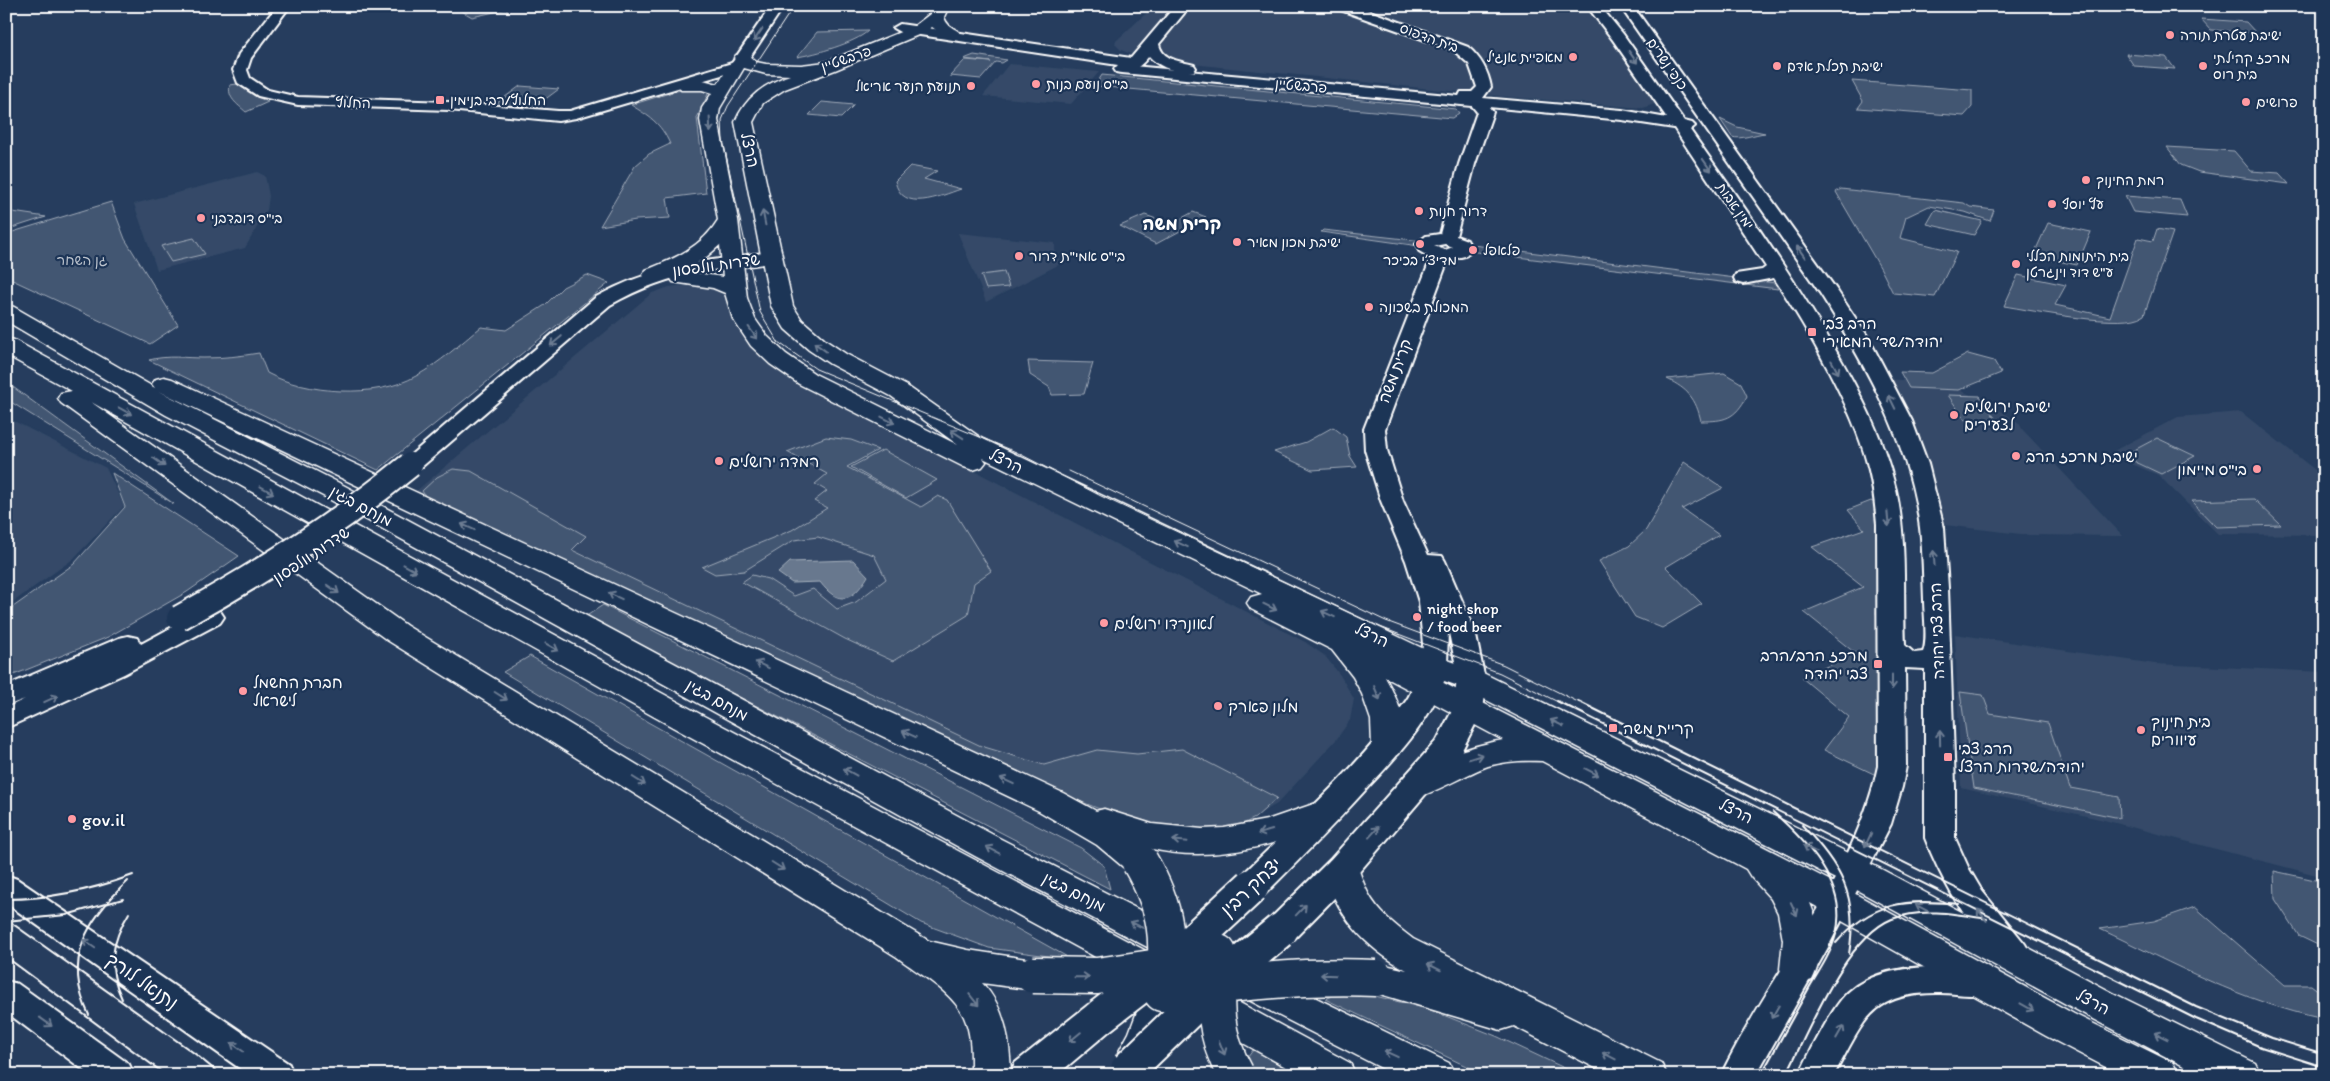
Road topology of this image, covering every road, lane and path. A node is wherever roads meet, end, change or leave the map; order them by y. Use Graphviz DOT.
graph roads {
  1 [pos="284,6"];
  2 [pos="778,6"];
  3 [pos="1166,6"];
  4 [pos="1183,6"];
  5 [pos="1334,6"];
  6 [pos="1343,6"];
  7 [pos="1593,6"];
  8 [pos="1626,6"];
  9 [pos="936,10"];
  10 [pos="908,31"];
  11 [pos="955,36"];
  12 [pos="933,41"];
  13 [pos="1136,44"];
  14 [pos="872,50"];
  15 [pos="1077,56"];
  16 [pos="1126,64"];
  17 [pos="739,65"];
  18 [pos="829,67"];
  19 [pos="1188,68"];
  20 [pos="687,86"];
  21 [pos="721,90"];
  22 [pos="1656,90"];
  23 [pos="1422,94"];
  24 [pos="1476,99"];
  25 [pos="1512,102"];
  26 [pos="1623,110"];
  27 [pos="747,112"];
  28 [pos="566,116"];
  29 [pos="1677,122"];
  30 [pos="1707,126"];
  31 [pos="728,220"];
  32 [pos="772,258"];
  33 [pos="1777,267"];
  34 [pos="733,274"];
  35 [pos="654,275"];
  36 [pos="681,277"];
  37 [pos="1743,278"];
  38 [pos="1829,292"];
  39 [pos="6,311"];
  40 [pos="6,345"];
  41 [pos="6,351"];
  42 [pos="418,467"];
  43 [pos="1391,490"];
  44 [pos="1338,640"];
  45 [pos="1892,645"];
  46 [pos="1938,655"];
  47 [pos="1431,677"];
  48 [pos="1470,695"];
  49 [pos="6,697"];
  50 [pos="6,719"];
  51 [pos="1388,746"];
  52 [pos="1549,750"];
  53 [pos="1416,784"];
  54 [pos="1328,812"];
  55 [pos="1140,848"];
  56 [pos="1738,848"];
  57 [pos="1332,878"];
  58 [pos="1252,886"];
  59 [pos="1845,886"];
  60 [pos="6,887"];
  61 [pos="1280,931"];
  62 [pos="910,947"];
  63 [pos="2026,965"];
  64 [pos="1217,969"];
  65 [pos="1799,969"];
  66 [pos="1164,979"];
  67 [pos="1984,983"];
  68 [pos="6,994"];
  69 [pos="1102,1016"];
  70 [pos="1571,1037"];
  71 [pos="1039,1066"];
  72 [pos="1124,1072"];
  73 [pos="117,1075"];
  74 [pos="277,1075"];
  75 [pos="991,1075"];
  76 [pos="1236,1075"];
  77 [pos="1336,1075"];
  78 [pos="1435,1075"];
  79 [pos="1647,1075"];
  80 [pos="1738,1075"];
  81 [pos="1816,1075"];
  82 [pos="2159,1075"];
  83 [pos="2241,1075"];
  1 -- 28 [label="street, החלוץ"];
  2 -- 17 [label="street, הרצל, one-way"];
  3 -- 13 [label="main road"];
  4 -- 13 [label="main road"];
  5 -- 24 [label="street, בית הדפוס"];
  6 -- 24 [label="street, בית הדפוס"];
  7 -- 22 [label="street, כנפי נשרים, one-way"];
  8 -- 30 [label="street, כנפי נשרים"];
  9 -- 10 [label="main road"];
  9 -- 11 [label="main road"];
  10 -- 11 [label="main road, פרבשטיין"];
  10 -- 12 [label="main road, פרבשטיין"];
  10 -- 14 [label="main road, פרבשטיין"];
  10 -- 17 [label="main road, פרבשטיין"];
  11 -- 15 [label="main road, פרבשטיין"];
  12 -- 14 [label="main road"];
  12 -- 16 [label="main road, פרבשטיין"];
  13 -- 15 [label="main road"];
  13 -- 16 [label="main road"];
  13 -- 19 [label="main road"];
  14 -- 18 [label="main road, פרבשטיין"];
  15 -- 16 [label="main road, פרבשטיין"];
  16 -- 19 [label="street, פרבשטיין"];
  16 -- 23 [label="street, פרבשטיין"];
  17 -- 18 [label="main road, פרבשטיין"];
  17 -- 20 [label="street, החלוץ"];
  17 -- 21 [label="main road, הרצל"];
  17 -- 27 [label="main road"];
  17 -- 28 [label="street, החלוץ"];
  18 -- 27 [label="main road, הרצל"];
  19 -- 23 [label="street, פרבשטיין"];
  20 -- 21 [label="main road"];
  20 -- 28 [label="street, החלוץ"];
  21 -- 31 [label="main road, הרצל, one-way"];
  22 -- 26 [label="street"];
  22 -- 29 [label="street, כנפי נשרים"];
  23 -- 24 [label="street, פרבשטיין"];
  23 -- 24 [label="street"];
  24 -- 25 [label="street"];
  24 -- 25 [label="street"];
  24 -- 43 [label="street, קרית משה"];
  25 -- 26 [label="street"];
  25 -- 29 [label="street"];
  26 -- 29 [label="street"];
  32 -- 27 [label="main road, הרצל, one-way"];
  29 -- 30 [label="street"];
  29 -- 33 [label="street, ימין אבות, one-way"];
  38 -- 30 [label="street, ימין אבות, one-way"];
  31 -- 34 [label="main road, הרצל"];
  31 -- 35 [label="main road"];
  32 -- 34 [label="street, שדרות וולפסון"];
  47 -- 32 [label="main road, הרצל, one-way"];
  33 -- 37 [label="street"];
  33 -- 45 [label="street, ימין אבות, one-way"];
  34 -- 35 [label="street, שדרות וולפסון"];
  34 -- 36 [label="main road"];
  34 -- 44 [label="main road, הרצל, one-way"];
  35 -- 42 [label="street, שדרות וולפסון, one-way"];
  36 -- 42 [label="street, שדרות וולפסון"];
  46 -- 38 [label="street, הרב צבי יהודה, one-way"];
  55 -- 39 [label="main road, one-way"];
  78 -- 39 [label="main road, מנחם בגין, one-way"];
  40 -- 77 [label="main road, מנחם בגין, one-way"];
  41 -- 62 [label="main road, one-way"];
  42 -- 49 [label="street, שדרות וולפסון, bridge"];
  50 -- 42 [label="street, שדרות וולפסון, one-way"];
  43 -- 47 [label="street, קרית משה"];
  43 -- 48 [label="street, קרית משה"];
  44 -- 47 [label="main road, הרצל"];
  44 -- 51 [label="main road, one-way"];
  45 -- 46 [label="street"];
  45 -- 59 [label="street, one-way"];
  63 -- 46 [label="street, הרב צבי יהודה, one-way"];
  47 -- 48 [label="main road, הרצל"];
  47 -- 51 [label="main road, יצחק רבין"];
  48 -- 52 [label="main road, הרצל"];
  48 -- 53 [label="main road"];
  59 -- 48 [label="main road, הרצל, one-way"];
  51 -- 54 [label="main road, יצחק רבין"];
  53 -- 52 [label="main road, one-way"];
  52 -- 56 [label="main road, הרצל, one-way"];
  57 -- 53 [label="main road, one-way"];
  54 -- 55 [label="main road, one-way"];
  54 -- 58 [label="main road, יצחק רבין"];
  55 -- 66 [label="main road, bridge"];
  56 -- 59 [label="main road, הרצל"];
  56 -- 65 [label="main road, one-way"];
  61 -- 57 [label="main road, one-way"];
  70 -- 57 [label="main road, one-way"];
  58 -- 64 [label="main road, bridge"];
  58 -- 66 [label="main road, יצחק רבין, bridge"];
  63 -- 59 [label="main road, הרצל, one-way"];
  59 -- 65 [label="street"];
  59 -- 67 [label="main road, הרצל"];
  74 -- 60 [label="street, נתנאל לורך, one-way"];
  61 -- 64 [label="main road, bridge"];
  62 -- 66 [label="main road, one-way, bridge"];
  62 -- 75 [label="main road, one-way"];
  83 -- 63 [label="main road, הרצל, one-way"];
  64 -- 66 [label="main road, bridge"];
  70 -- 64 [label="main road, one-way, bridge"];
  64 -- 72 [label="main road, bridge"];
  64 -- 76 [label="main road, one-way, bridge"];
  65 -- 80 [label="street, one-way"];
  66 -- 69 [label="main road, bridge"];
  66 -- 72 [label="main road, bridge"];
  81 -- 67 [label="street, one-way"];
  67 -- 82 [label="main road, הרצל, one-way"];
  68 -- 73 [label="street, one-way"];
  69 -- 71 [label="main road, one-way"];
  79 -- 70 [label="main road, one-way"];
}
